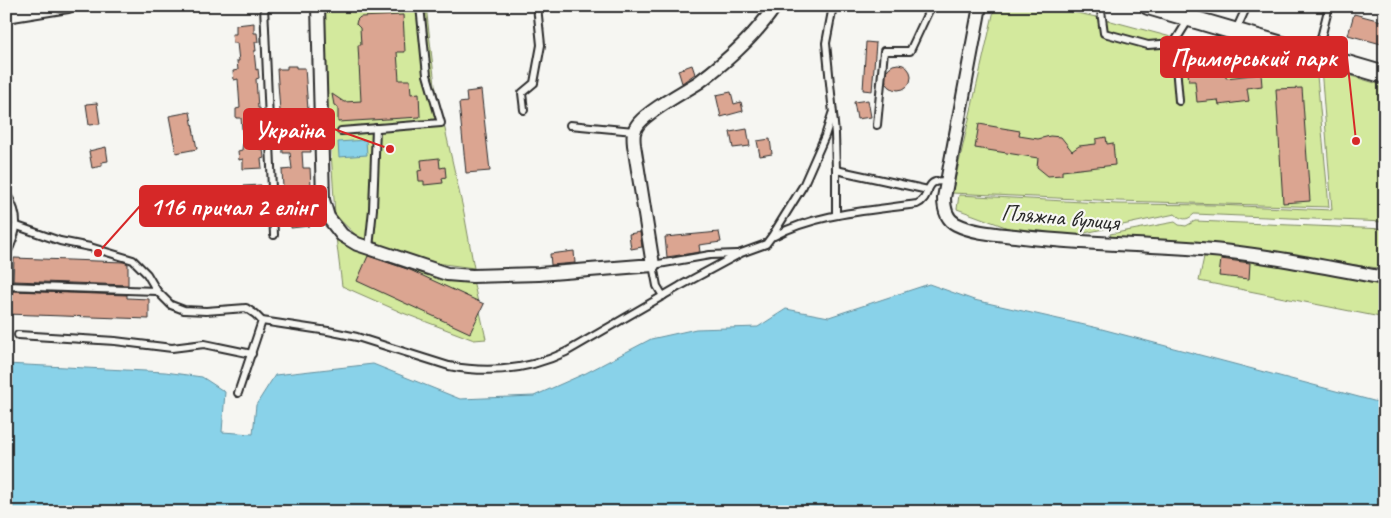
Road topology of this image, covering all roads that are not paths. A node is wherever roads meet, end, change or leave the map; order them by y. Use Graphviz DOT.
graph roads {
  1 [pos="68,6"];
  2 [pos="264,6"];
  3 [pos="318,6"];
  4 [pos="420,6"];
  5 [pos="537,6"];
  6 [pos="775,6"];
  7 [pos="832,6"];
  8 [pos="931,6"];
  9 [pos="980,6"];
  10 [pos="1102,6"];
  11 [pos="1148,6"];
  12 [pos="1247,6"];
  13 [pos="1330,6"];
  14 [pos="1185,12"];
  15 [pos="6,16"];
  16 [pos="1236,32"];
  17 [pos="1174,43"];
  18 [pos="1317,56"];
  19 [pos="1385,75"];
  20 [pos="1179,101"];
  21 [pos="524,110"];
  22 [pos="832,114"];
  23 [pos="570,124"];
  24 [pos="877,125"];
  25 [pos="376,128"];
  26 [pos="342,131"];
  27 [pos="634,131"];
  28 [pos="836,170"];
  29 [pos="947,182"];
  30 [pos="928,190"];
  31 [pos="6,193"];
  32 [pos="836,215"];
  33 [pos="16,226"];
  34 [pos="274,235"];
  35 [pos="772,236"];
  36 [pos="370,248"];
  37 [pos="740,254"];
  38 [pos="6,255"];
  39 [pos="653,265"];
  40 [pos="1385,278"];
  41 [pos="6,286"];
  42 [pos="156,291"];
  43 [pos="663,296"];
  44 [pos="262,321"];
  45 [pos="18,336"];
  46 [pos="252,354"];
  47 [pos="238,393"];
  1 -- 15 [label="street"];
  2 -- 34 [label="lane"];
  3 -- 36 [label="street"];
  4 -- 25 [label="lane"];
  5 -- 21 [label="lane"];
  6 -- 27 [label="street"];
  7 -- 22 [label="lane"];
  8 -- 24 [label="lane"];
  9 -- 29 [label="street, Пляжна вулиця"];
  10 -- 17 [label="lane"];
  11 -- 14 [label="street"];
  12 -- 16 [label="lane"];
  13 -- 18 [label="lane"];
  14 -- 16 [label="street"];
  14 -- 17 [label="lane"];
  16 -- 18 [label="street"];
  17 -- 20 [label="lane"];
  18 -- 19 [label="street"];
  22 -- 28 [label="lane"];
  22 -- 35 [label="lane"];
  23 -- 27 [label="lane"];
  25 -- 26 [label="lane"];
  25 -- 36 [label="lane"];
  27 -- 39 [label="street"];
  28 -- 30 [label="lane"];
  28 -- 32 [label="lane"];
  29 -- 30 [label="lane"];
  29 -- 40 [label="street, Пляжна вулиця"];
  30 -- 32 [label="lane"];
  31 -- 33 [label="lane"];
  32 -- 35 [label="lane"];
  33 -- 38 [label="lane"];
  33 -- 42 [label="lane"];
  35 -- 37 [label="lane"];
  36 -- 39 [label="street"];
  37 -- 39 [label="lane"];
  37 -- 43 [label="lane"];
  39 -- 43 [label="lane"];
  41 -- 42 [label="lane"];
  42 -- 44 [label="lane"];
  43 -- 44 [label="lane"];
  44 -- 46 [label="lane"];
  45 -- 46 [label="lane"];
  46 -- 47 [label="lane"];
}
